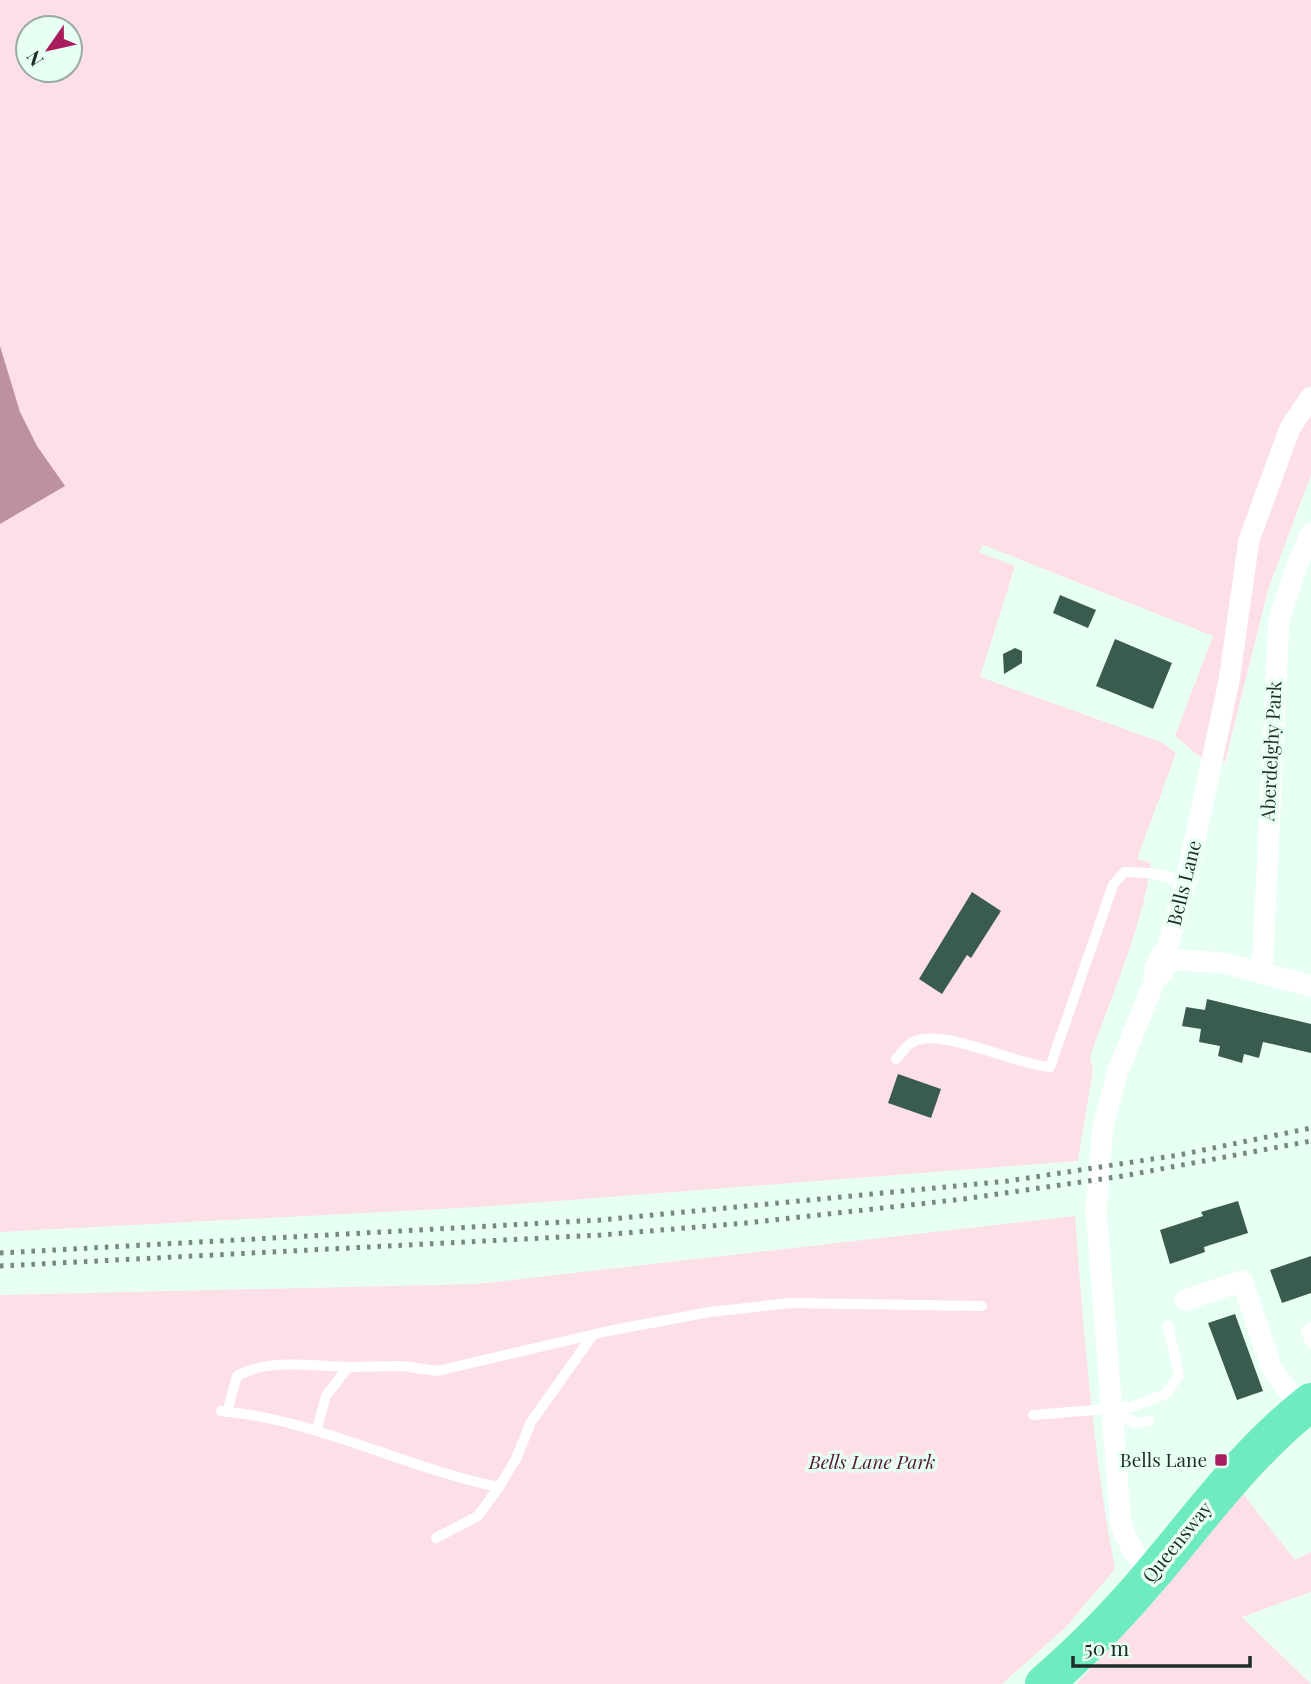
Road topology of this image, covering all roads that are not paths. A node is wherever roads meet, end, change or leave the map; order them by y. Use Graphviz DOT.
graph roads {
  1 [pos="1311,397"];
  2 [pos="1311,533"];
  3 [pos="1186,881"];
  4 [pos="1161,965"];
  5 [pos="1262,974"];
  6 [pos="1311,986"];
  7 [pos="897,1059"];
  8 [pos="1185,1300"];
  9 [pos="982,1306"];
  10 [pos="1168,1326"];
  11 [pos="1311,1327"];
  12 [pos="592,1336"];
  13 [pos="1311,1344"];
  14 [pos="348,1367"];
  15 [pos="1306,1406"];
  16 [pos="1113,1409"];
  17 [pos="1033,1415"];
  18 [pos="1150,1421"];
  19 [pos="317,1429"];
  20 [pos="499,1487"];
  21 [pos="436,1538"];
  22 [pos="1152,1574"];
  23 [pos="1044,1684"];
  1 -- 3 [label="street, Bells Lane"];
  2 -- 5 [label="street, Aberdelghy Park"];
  3 -- 4 [label="street, Bells Lane"];
  3 -- 7 [label="lane"];
  4 -- 5 [label="street"];
  4 -- 16 [label="street, Bells Lane"];
  5 -- 6 [label="street"];
  8 -- 15 [label="street"];
  9 -- 12 [label="lane"];
  10 -- 16 [label="lane"];
  11 -- 13 [label="lane"];
  12 -- 14 [label="lane"];
  12 -- 20 [label="lane"];
  14 -- 19 [label="lane"];
  14 -- 19 [label="lane"];
  15 -- 22 [label="highway, Queensway"];
  16 -- 17 [label="lane"];
  16 -- 18 [label="lane"];
  16 -- 22 [label="street, Bells Lane"];
  19 -- 20 [label="lane"];
  20 -- 21 [label="lane"];
  22 -- 23 [label="highway, Queensway"];
}
